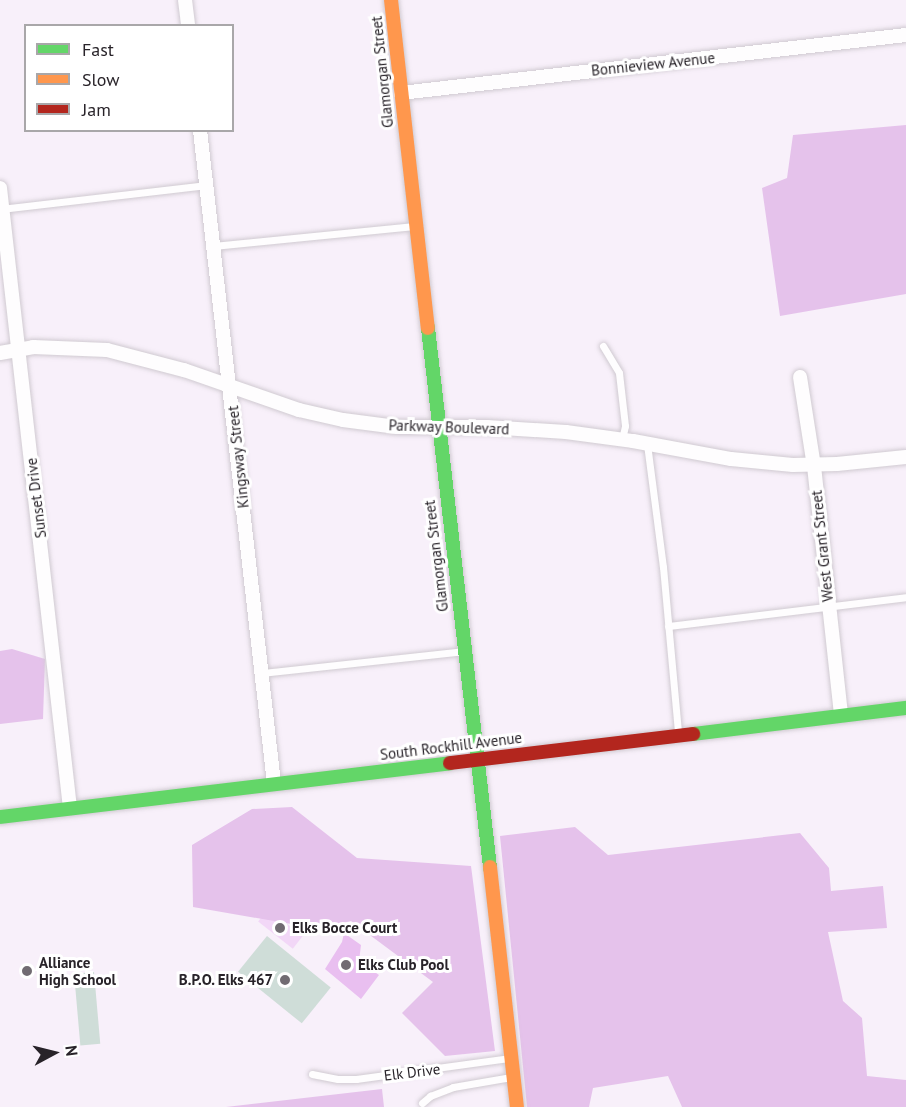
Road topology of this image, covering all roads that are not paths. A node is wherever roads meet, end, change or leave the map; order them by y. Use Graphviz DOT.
graph roads {
  1 [pos="185,0"];
  2 [pos="391,0"];
  3 [pos="188,24"];
  4 [pos="906,35"];
  5 [pos="401,93"];
  6 [pos="200,132"];
  7 [pos="206,186"];
  8 [pos="0,188"];
  9 [pos="1,209"];
  10 [pos="416,226"];
  11 [pos="214,246"];
  12 [pos="603,346"];
  13 [pos="18,348"];
  14 [pos="0,353"];
  15 [pos="800,377"];
  16 [pos="230,387"];
  17 [pos="438,429"];
  18 [pos="622,439"];
  19 [pos="647,444"];
  20 [pos="906,457"];
  21 [pos="814,466"];
  22 [pos="906,597"];
  23 [pos="828,606"];
  24 [pos="668,626"];
  25 [pos="464,651"];
  26 [pos="262,673"];
  27 [pos="906,708"];
  28 [pos="841,716"];
  29 [pos="678,735"];
  30 [pos="477,760"];
  31 [pos="274,784"];
  32 [pos="70,808"];
  33 [pos="0,817"];
  34 [pos="511,1058"];
  35 [pos="312,1074"];
  36 [pos="513,1076"];
  37 [pos="422,1103"];
  38 [pos="517,1107"];
  1 -- 3 [label="street"];
  2 -- 5 [label="street, Glamorgan Street"];
  4 -- 5 [label="street, Bonnieview Avenue"];
  5 -- 10 [label="street, Glamorgan Street"];
  6 -- 7 [label="street, Kingsway Street"];
  7 -- 9 [label="lane"];
  7 -- 11 [label="street, Kingsway Street"];
  8 -- 9 [label="street, Sunset Drive"];
  9 -- 13 [label="street, Sunset Drive"];
  10 -- 11 [label="lane"];
  10 -- 17 [label="street, Glamorgan Street"];
  11 -- 16 [label="street, Kingsway Street"];
  12 -- 18 [label="lane"];
  13 -- 14 [label="street, Parkway Boulevard"];
  13 -- 16 [label="street, Parkway Boulevard"];
  13 -- 32 [label="street, Sunset Drive"];
  15 -- 21 [label="street, West Grant Street"];
  16 -- 17 [label="street, Parkway Boulevard"];
  16 -- 26 [label="street, Kingsway Street"];
  17 -- 18 [label="street, Parkway Boulevard"];
  17 -- 25 [label="street, Glamorgan Street"];
  18 -- 19 [label="street, Parkway Boulevard"];
  19 -- 21 [label="street, Parkway Boulevard"];
  19 -- 24 [label="lane"];
  20 -- 21 [label="street, Parkway Boulevard"];
  21 -- 23 [label="street, West Grant Street"];
  22 -- 23 [label="lane"];
  23 -- 24 [label="lane"];
  23 -- 28 [label="street, West Grant Street"];
  24 -- 29 [label="lane"];
  25 -- 26 [label="lane"];
  25 -- 30 [label="street, Glamorgan Street"];
  26 -- 31 [label="street, Kingsway Street"];
  27 -- 28 [label="street, South Rockhill Avenue"];
  28 -- 29 [label="street, South Rockhill Avenue"];
  29 -- 30 [label="street, South Rockhill Avenue"];
  30 -- 31 [label="street, South Rockhill Avenue"];
  30 -- 34 [label="street, Glamorgan Street"];
  31 -- 32 [label="street, South Rockhill Avenue"];
  32 -- 33 [label="street, South Rockhill Avenue"];
  34 -- 35 [label="lane, Elk Drive"];
  34 -- 36 [label="street, Glamorgan Street"];
  36 -- 37 [label="lane"];
  36 -- 38 [label="street, Glamorgan Street"];
}
